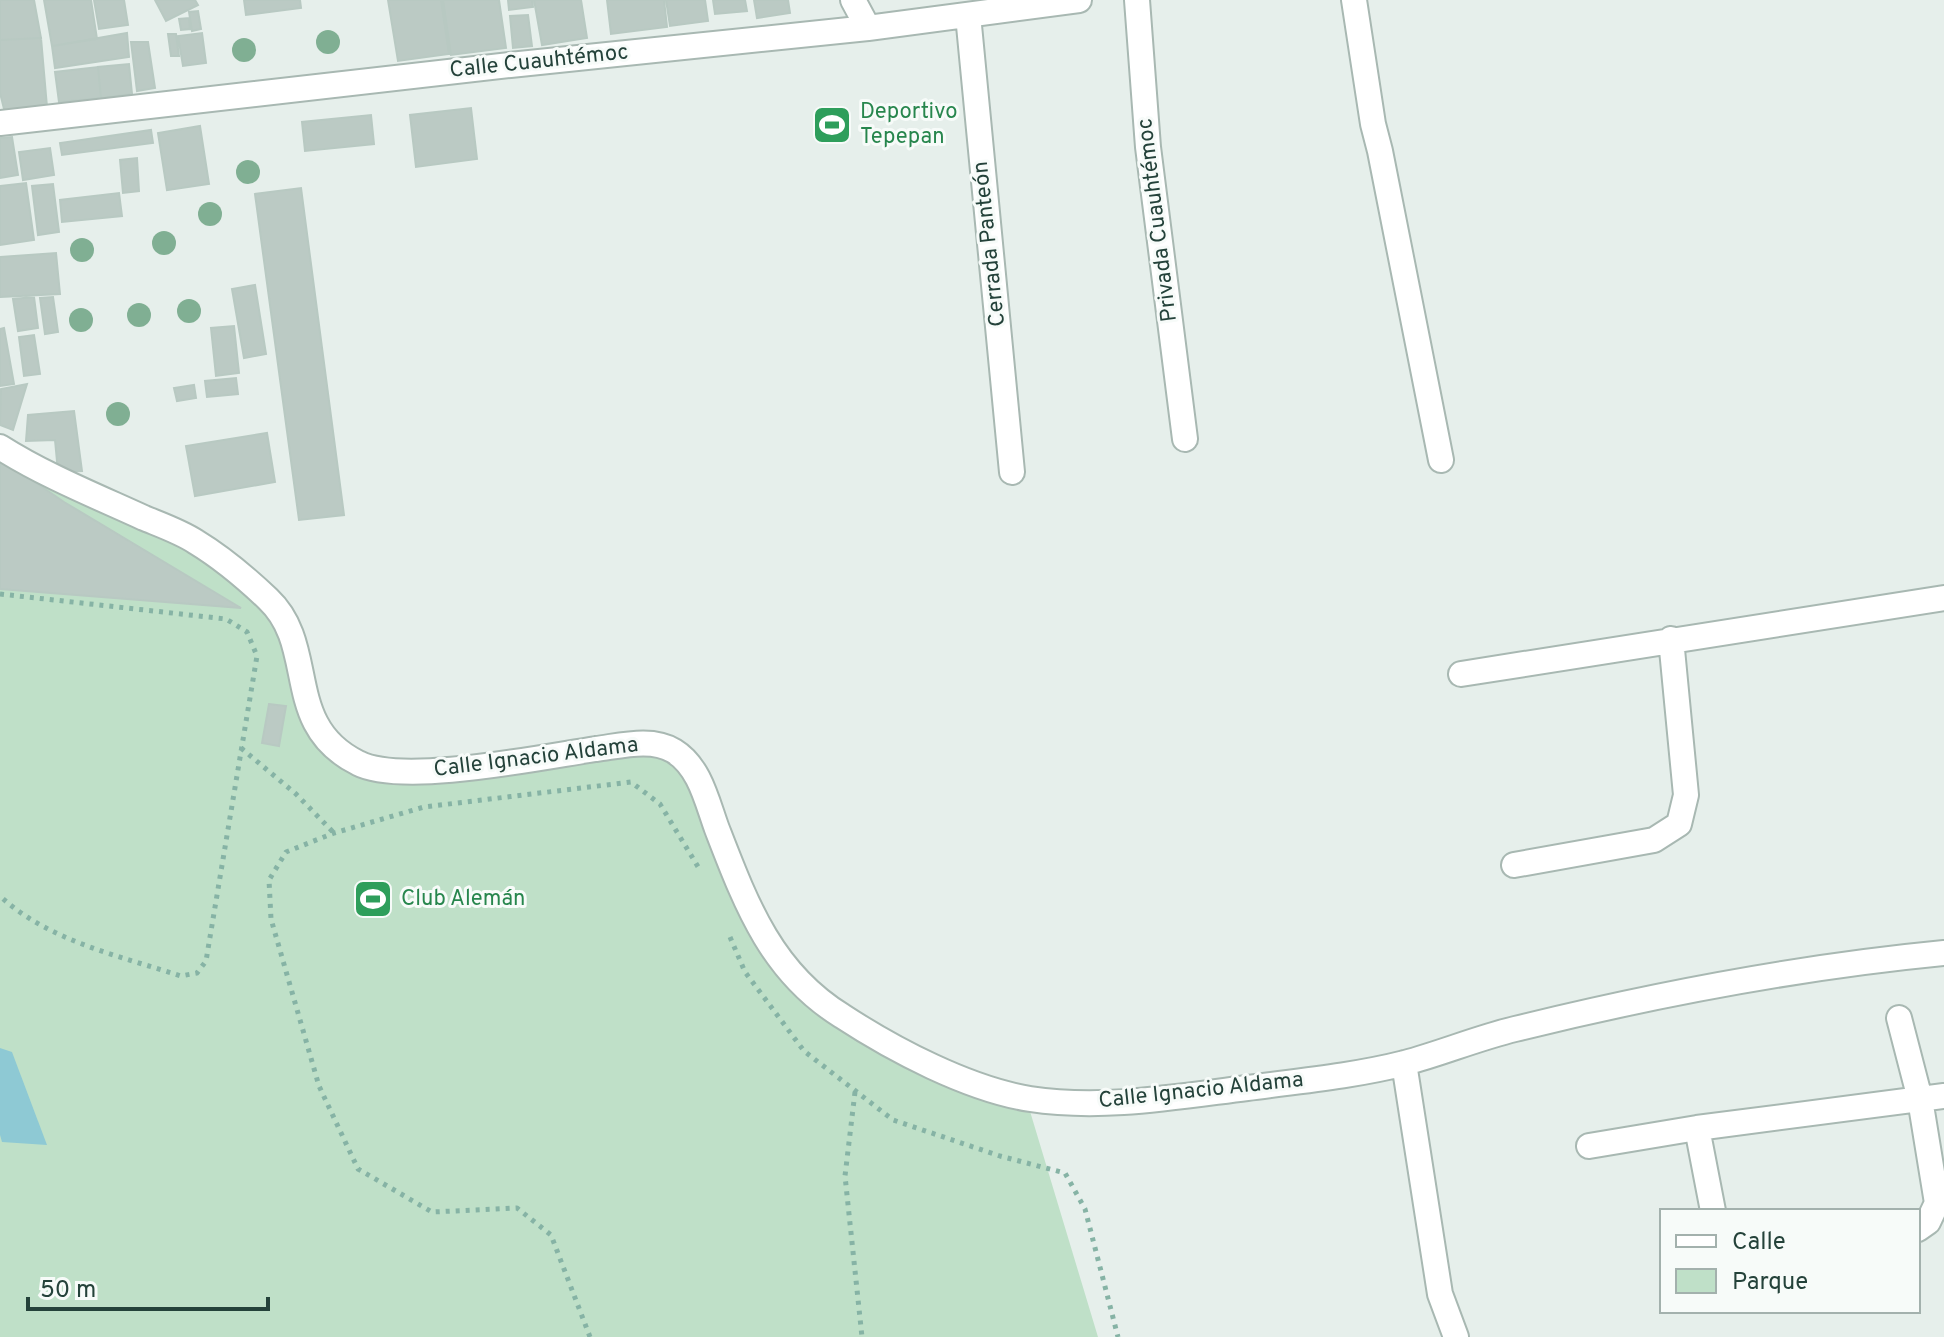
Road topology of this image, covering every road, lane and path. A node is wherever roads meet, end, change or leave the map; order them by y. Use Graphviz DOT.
graph roads {
  1 [pos="853,0"];
  2 [pos="1079,0"];
  3 [pos="1137,0"];
  4 [pos="1354,0"];
  5 [pos="1042,2"];
  6 [pos="968,15"];
  7 [pos="868,28"];
  8 [pos="0,123"];
  9 [pos="1185,439"];
  10 [pos="0,447"];
  11 [pos="1441,460"];
  12 [pos="1012,472"];
  13 [pos="0,594"];
  14 [pos="1944,598"];
  15 [pos="1671,639"];
  16 [pos="1461,674"];
  17 [pos="241,748"];
  18 [pos="334,833"];
  19 [pos="1514,865"];
  20 [pos="704,876"];
  21 [pos="0,896"];
  22 [pos="728,931"];
  23 [pos="1944,953"];
  24 [pos="1899,1018"];
  25 [pos="1404,1063"];
  26 [pos="855,1091"];
  27 [pos="1932,1098"];
  28 [pos="1697,1128"];
  29 [pos="1589,1146"];
  30 [pos="1713,1209"];
  31 [pos="1920,1228"];
  32 [pos="590,1337"];
  33 [pos="862,1337"];
  34 [pos="1118,1337"];
  35 [pos="1456,1337"];
  1 -- 7 [label="street"];
  2 -- 5 [label="street, Calle Cuauhtémoc"];
  3 -- 9 [label="street, Privada Cuauhtémoc"];
  4 -- 11 [label="street"];
  5 -- 6 [label="street, Calle Cuauhtémoc"];
  6 -- 7 [label="street, Calle Cuauhtémoc"];
  6 -- 12 [label="street, Cerrada Panteón"];
  7 -- 8 [label="street, Calle Cuauhtémoc"];
  10 -- 25 [label="street, Calle Ignacio Aldama"];
  13 -- 17 [label="path"];
  14 -- 15 [label="street"];
  15 -- 16 [label="street"];
  15 -- 19 [label="street"];
  17 -- 18 [label="path"];
  17 -- 21 [label="path"];
  18 -- 20 [label="path"];
  18 -- 32 [label="path"];
  22 -- 26 [label="path"];
  23 -- 25 [label="street, Calle Ignacio Aldama"];
  24 -- 27 [label="street"];
  25 -- 35 [label="street"];
  26 -- 33 [label="path"];
  26 -- 34 [label="path"];
  27 -- 28 [label="street"];
  27 -- 31 [label="street"];
  28 -- 29 [label="street"];
  28 -- 30 [label="street"];
}
